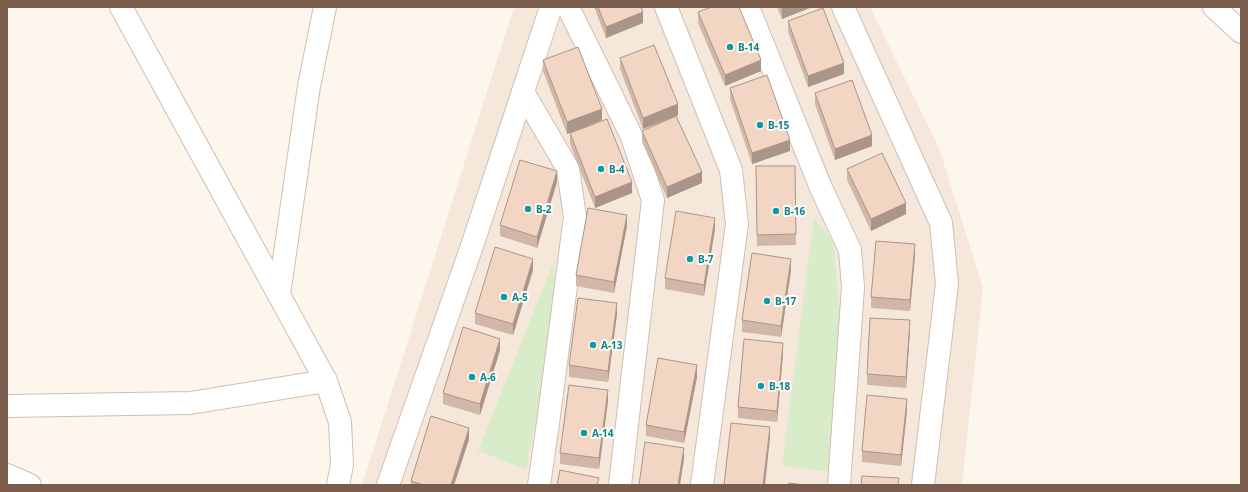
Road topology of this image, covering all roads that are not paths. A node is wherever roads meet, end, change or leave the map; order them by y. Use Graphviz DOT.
graph roads {
  1 [pos="121,7"];
  2 [pos="325,7"];
  3 [pos="551,7"];
  4 [pos="568,7"];
  5 [pos="666,7"];
  6 [pos="748,7"];
  7 [pos="843,7"];
  8 [pos="1214,7"];
  9 [pos="1241,32"];
  10 [pos="523,92"];
  11 [pos="279,295"];
  12 [pos="326,381"];
  13 [pos="7,406"];
  14 [pos="7,475"];
  15 [pos="30,485"];
  16 [pos="338,485"];
  17 [pos="388,485"];
  18 [pos="539,485"];
  19 [pos="620,485"];
  20 [pos="702,485"];
  21 [pos="839,485"];
  22 [pos="923,485"];
  1 -- 11 [label="street"];
  2 -- 11 [label="street"];
  3 -- 10 [label="street"];
  4 -- 19 [label="street"];
  5 -- 20 [label="street"];
  6 -- 21 [label="street"];
  7 -- 22 [label="street"];
  8 -- 9 [label="street"];
  10 -- 17 [label="street"];
  10 -- 18 [label="street"];
  11 -- 12 [label="street"];
  12 -- 13 [label="street"];
  12 -- 16 [label="street"];
  14 -- 15 [label="street"];
}
